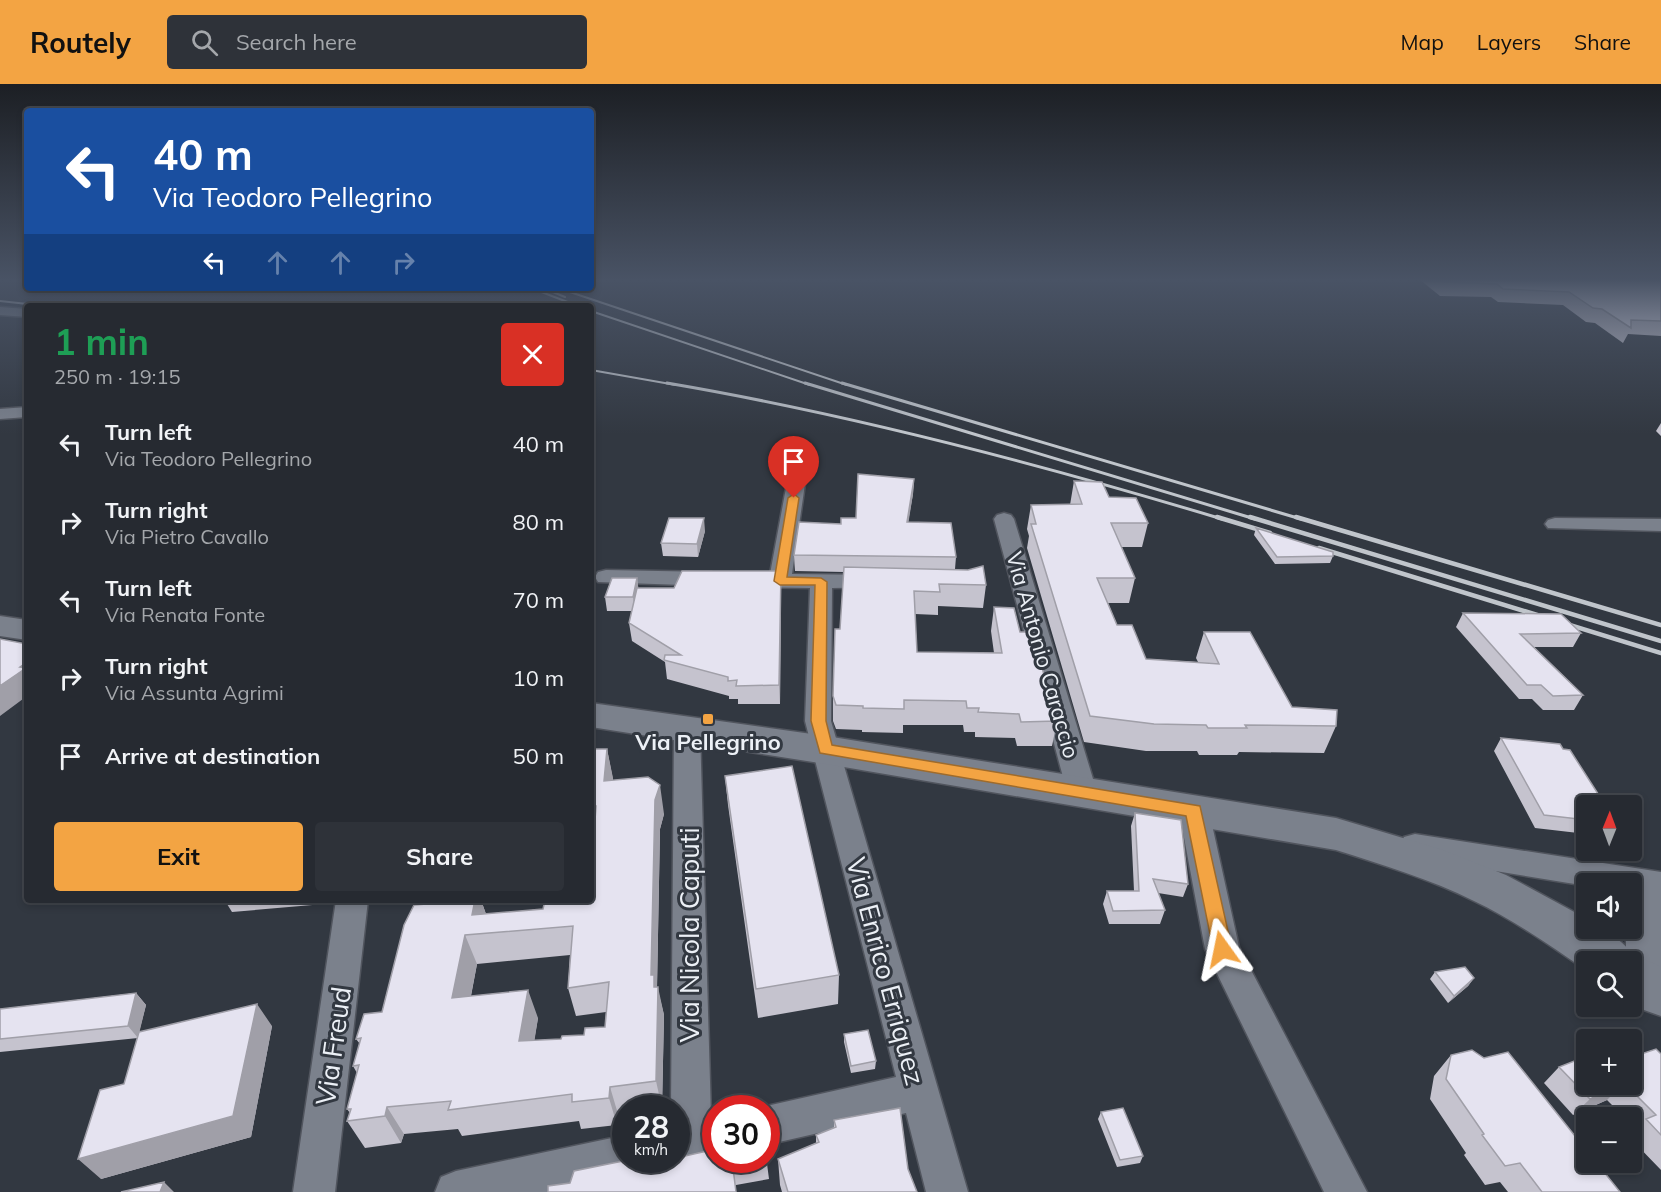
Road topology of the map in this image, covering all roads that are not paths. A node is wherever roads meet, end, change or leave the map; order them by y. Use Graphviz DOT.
graph roads {
  1 [pos="24,412"];
  2 [pos="0,414"];
  3 [pos="797,477"];
  4 [pos="1005,519"];
  5 [pos="1555,524"];
  6 [pos="1661,525"];
  7 [pos="606,577"];
  8 [pos="780,581"];
  9 [pos="821,582"];
  10 [pos="899,582"];
  11 [pos="0,626"];
  12 [pos="24,630"];
  13 [pos="594,715"];
  14 [pos="687,729"];
  15 [pos="826,750"];
  16 [pos="1082,792"];
  17 [pos="1194,811"];
  18 [pos="1336,834"];
  19 [pos="1652,884"];
  20 [pos="352,903"];
  21 [pos="1596,951"];
  22 [pos="1641,951"];
  23 [pos="919,1091"];
  24 [pos="780,1122"];
  25 [pos="694,1141"];
  26 [pos="612,1158"];
  27 [pos="314,1192"];
  28 [pos="456,1192"];
  29 [pos="947,1192"];
  30 [pos="1346,1192"];
  1 -- 2 [label="street"];
  3 -- 8 [label="street"];
  4 -- 16 [label="street, Via Antonio Caraccio"];
  5 -- 6 [label="street"];
  7 -- 8 [label="street"];
  8 -- 9 [label="street"];
  9 -- 10 [label="street"];
  9 -- 15 [label="street, Via Enrico Erriquez"];
  11 -- 12 [label="street"];
  13 -- 14 [label="street"];
  14 -- 15 [label="street"];
  14 -- 25 [label="street, Via Nicola Caputi"];
  15 -- 16 [label="street"];
  15 -- 23 [label="street, Via Enrico Erriquez"];
  16 -- 17 [label="street"];
  17 -- 18 [label="street"];
  17 -- 30 [label="street"];
  18 -- 19 [label="street"];
  18 -- 21 [label="street"];
  19 -- 22 [label="street"];
  20 -- 27 [label="street, Via Freud"];
  23 -- 24 [label="street"];
  23 -- 29 [label="street, Via Enrico Erriquez"];
  26 -- 28 [label="street"];
}
